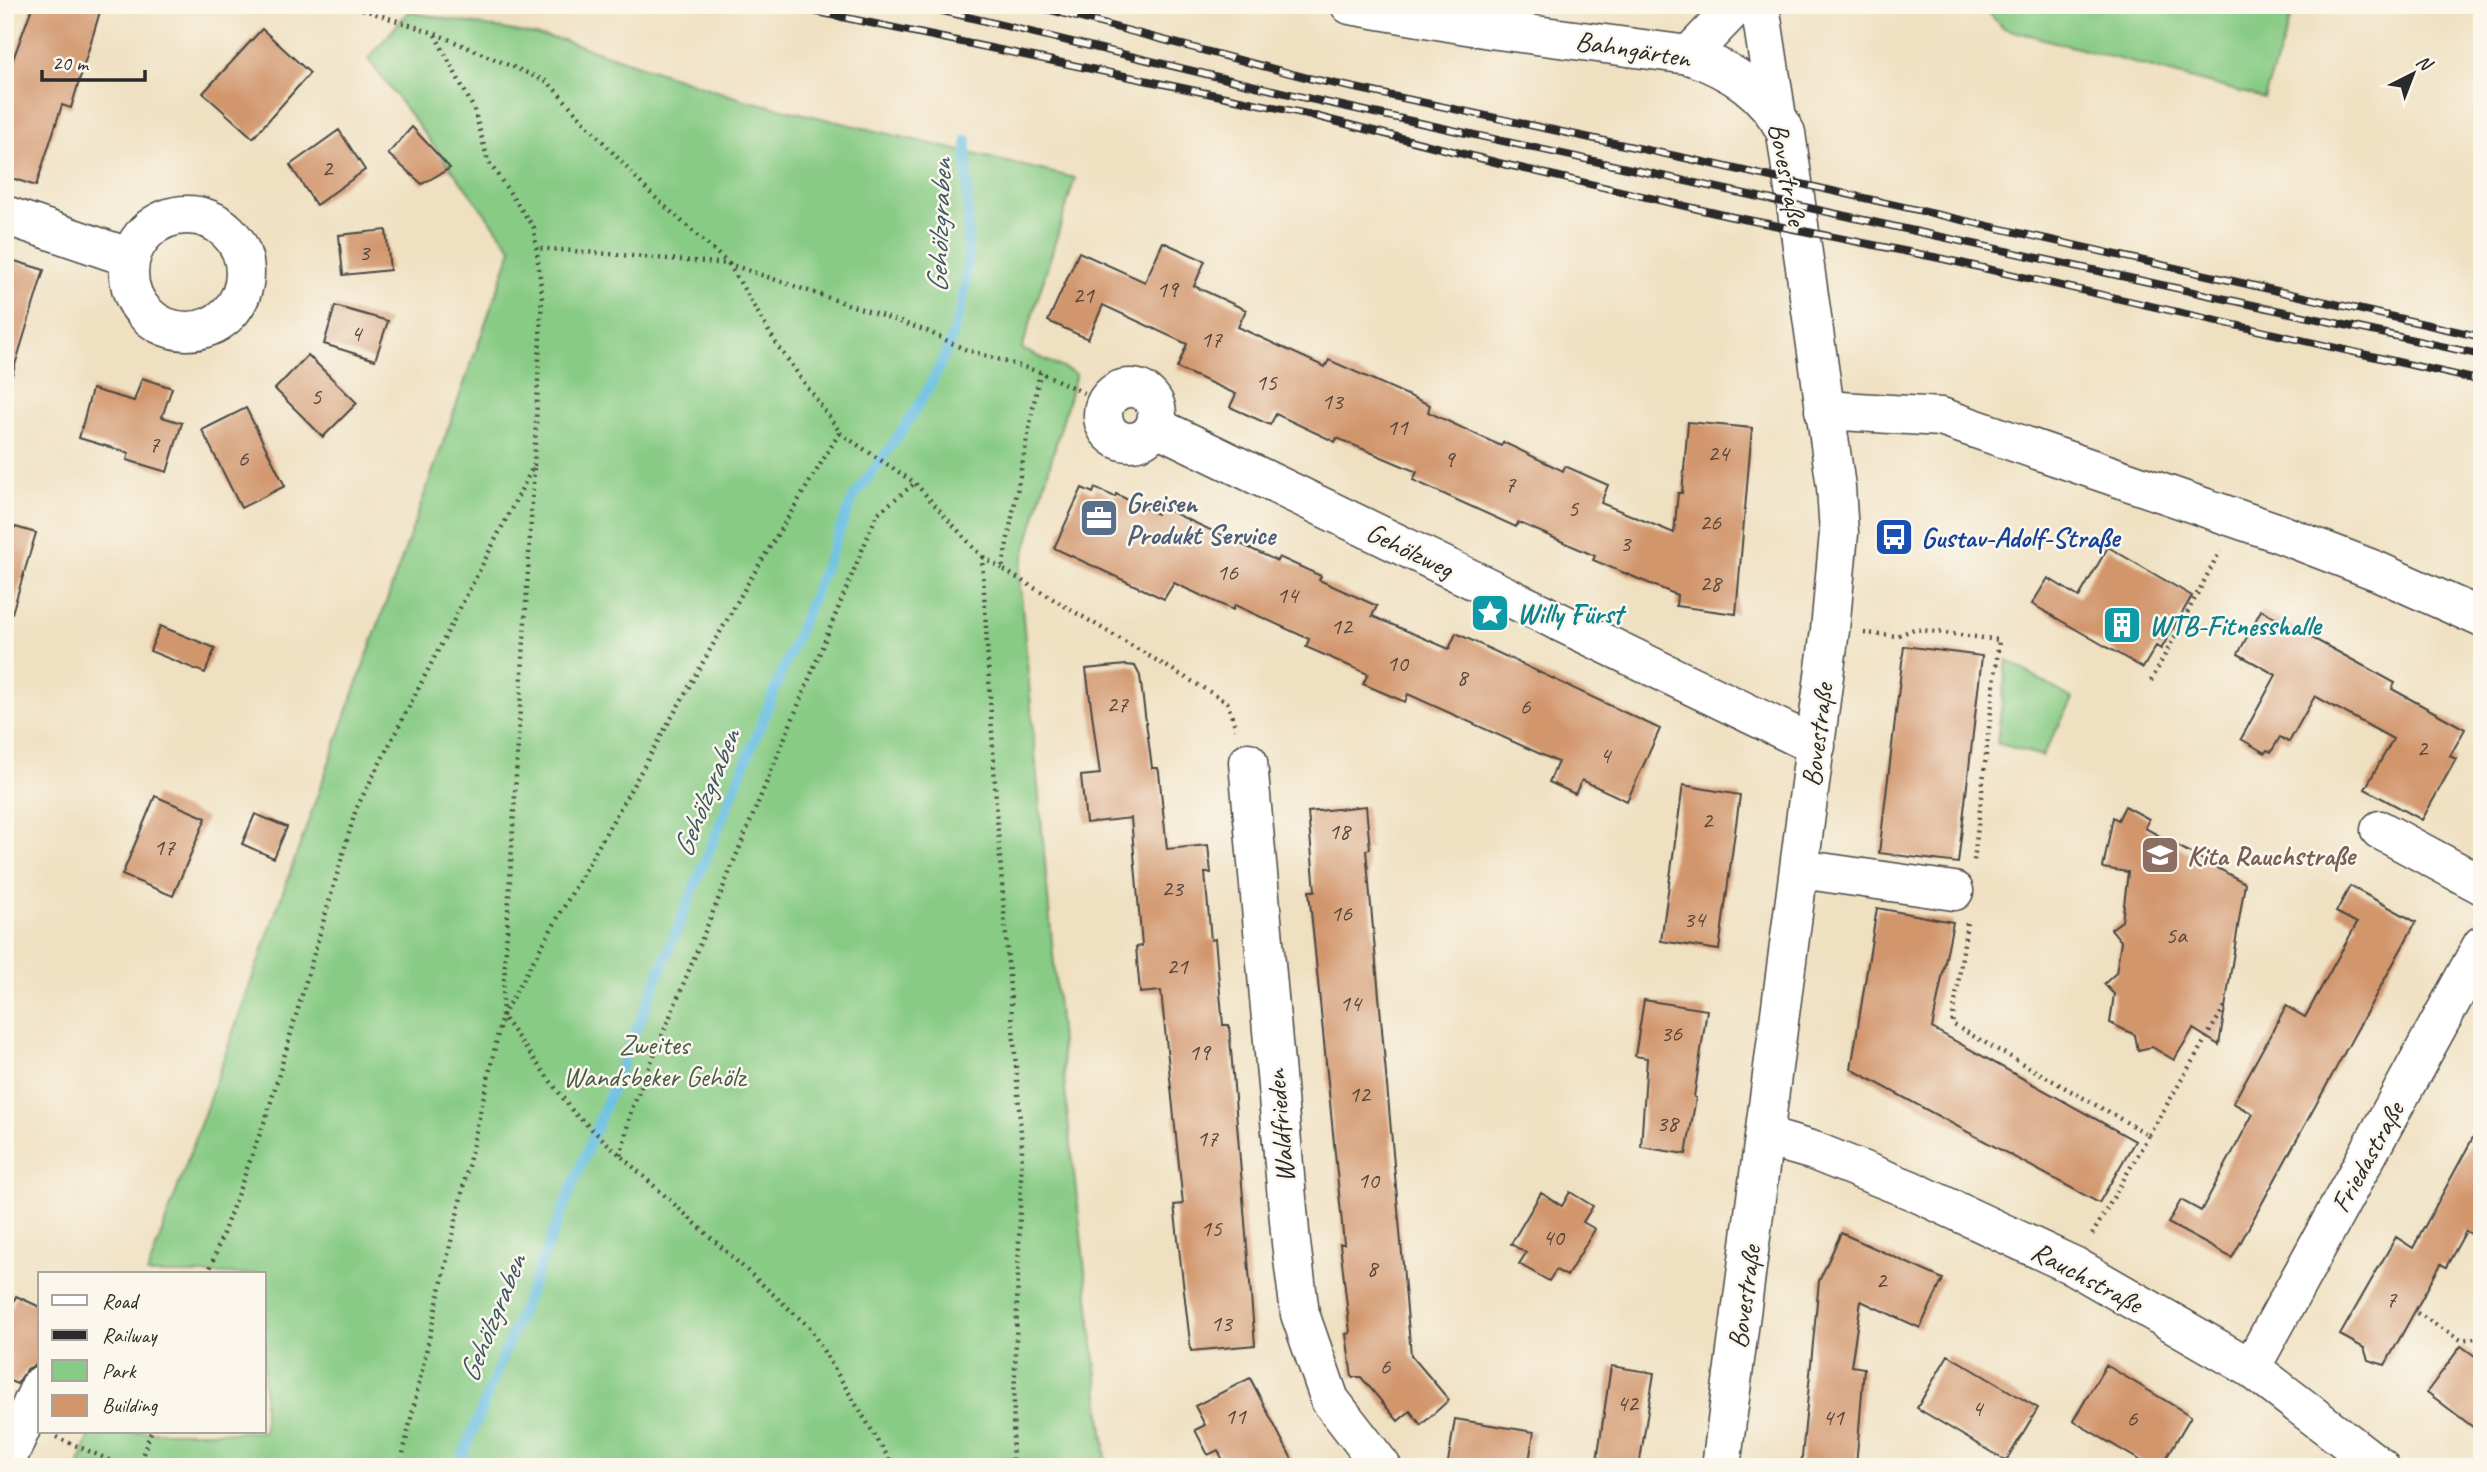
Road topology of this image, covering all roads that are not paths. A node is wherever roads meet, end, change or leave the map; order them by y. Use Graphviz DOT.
graph roads {
  1 [pos="1350,5"];
  2 [pos="1737,5"];
  3 [pos="1760,5"];
  4 [pos="1689,55"];
  5 [pos="1776,111"];
  6 [pos="5,215"];
  7 [pos="131,258"];
  8 [pos="1105,403"];
  9 [pos="1824,410"];
  10 [pos="2482,618"];
  11 [pos="1816,746"];
  12 [pos="1248,762"];
  13 [pos="2380,830"];
  14 [pos="1800,869"];
  15 [pos="2482,885"];
  16 [pos="1965,892"];
  17 [pos="2482,945"];
  18 [pos="1766,1137"];
  19 [pos="2251,1368"];
  20 [pos="38,1390"];
  21 [pos="5,1464"];
  22 [pos="1382,1467"];
  23 [pos="1721,1467"];
  24 [pos="2380,1467"];
  1 -- 4 [label="street, Bahngärten"];
  2 -- 4 [label="street"];
  3 -- 5 [label="street, Bovestraße"];
  4 -- 5 [label="street, Bahngärten"];
  5 -- 9 [label="street, Bovestraße"];
  6 -- 7 [label="street"];
  8 -- 11 [label="street, Gehölzweg"];
  9 -- 10 [label="street"];
  9 -- 11 [label="street, Bovestraße"];
  11 -- 14 [label="street, Bovestraße"];
  12 -- 22 [label="street, Waldfrieden"];
  13 -- 15 [label="street"];
  14 -- 16 [label="street"];
  14 -- 18 [label="street, Bovestraße"];
  17 -- 19 [label="street, Friedastraße"];
  18 -- 19 [label="street, Rauchstraße"];
  18 -- 23 [label="street, Bovestraße"];
  19 -- 24 [label="street, Rauchstraße"];
  20 -- 21 [label="street"];
}
